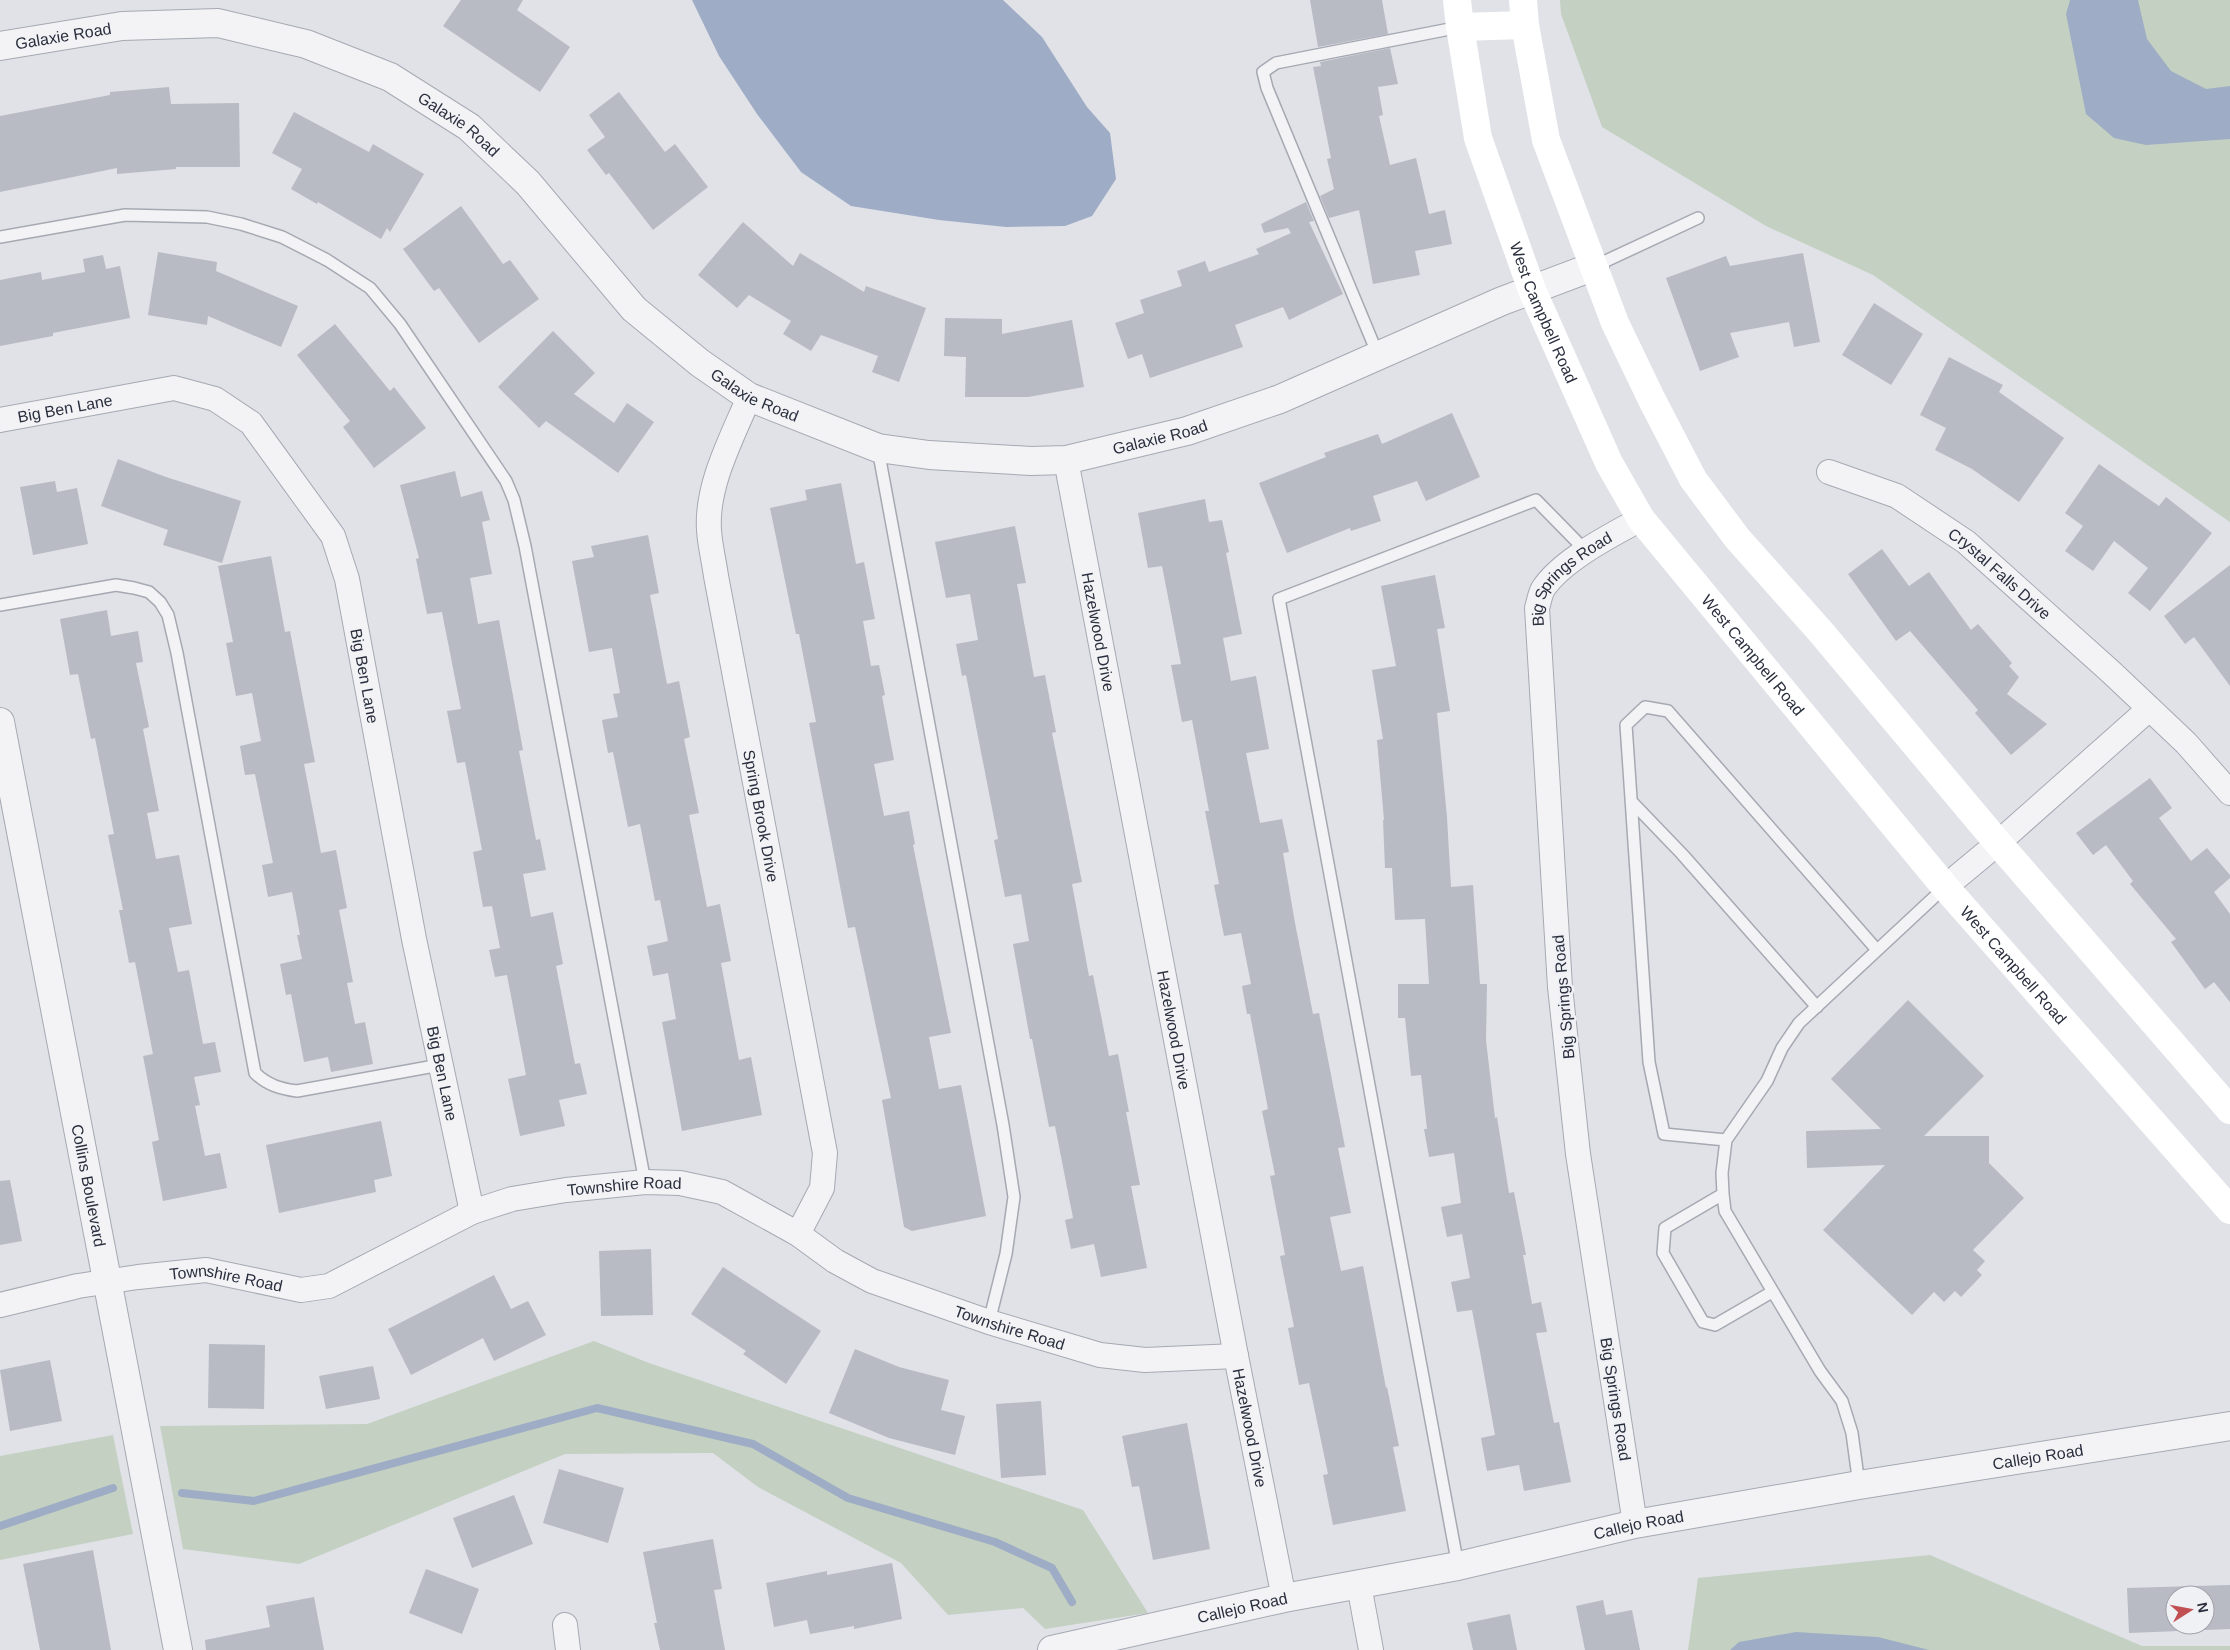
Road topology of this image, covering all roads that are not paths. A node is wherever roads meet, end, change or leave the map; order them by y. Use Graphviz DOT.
graph roads {
  1 [pos="1458,0"];
  2 [pos="1524,13"];
  3 [pos="1460,27"];
  4 [pos="0,46"];
  5 [pos="1698,218"];
  6 [pos="0,237"];
  7 [pos="1595,266"];
  8 [pos="1532,290"];
  9 [pos="1378,355"];
  10 [pos="749,398"];
  11 [pos="0,420"];
  12 [pos="878,448"];
  13 [pos="1066,460"];
  14 [pos="1829,472"];
  15 [pos="1641,519"];
  16 [pos="1586,551"];
  17 [pos="0,605"];
  18 [pos="2149,709"];
  19 [pos="0,722"];
  20 [pos="2230,793"];
  21 [pos="1631,801"];
  22 [pos="1998,843"];
  23 [pos="1944,887"];
  24 [pos="1877,950"];
  25 [pos="1817,1007"];
  26 [pos="440,1065"];
  27 [pos="2230,1110"];
  28 [pos="1726,1140"];
  29 [pos="645,1182"];
  30 [pos="1723,1194"];
  31 [pos="2230,1210"];
  32 [pos="472,1212"];
  33 [pos="798,1234"];
  34 [pos="108,1281"];
  35 [pos="1772,1292"];
  36 [pos="0,1305"];
  37 [pos="989,1322"];
  38 [pos="1236,1356"];
  39 [pos="2230,1426"];
  40 [pos="1859,1485"];
  41 [pos="1636,1524"];
  42 [pos="1458,1566"];
  43 [pos="1359,1585"];
  44 [pos="1284,1598"];
  45 [pos="565,1625"];
  46 [pos="178,1650"];
  47 [pos="568,1650"];
  48 [pos="1052,1650"];
  49 [pos="1371,1650"];
  1 -- 3 [label="main road, West Campbell Road"];
  2 -- 3 [label="main road"];
  2 -- 7 [label="main road"];
  3 -- 8 [label="main road, West Campbell Road"];
  3 -- 9 [label="lane"];
  4 -- 10 [label="street, Galaxie Road"];
  5 -- 7 [label="lane"];
  6 -- 29 [label="lane"];
  7 -- 8 [label="street, Galaxie Road"];
  7 -- 22 [label="main road"];
  8 -- 9 [label="street, Galaxie Road"];
  8 -- 15 [label="main road, West Campbell Road"];
  9 -- 13 [label="street, Galaxie Road"];
  10 -- 12 [label="street, Galaxie Road"];
  10 -- 33 [label="street, Spring Brook Drive"];
  11 -- 26 [label="street, Big Ben Lane"];
  12 -- 13 [label="street, Galaxie Road"];
  12 -- 37 [label="lane"];
  13 -- 38 [label="street, Hazelwood Drive"];
  14 -- 18 [label="street, Crystal Falls Drive"];
  15 -- 16 [label="street, Big Springs Road"];
  15 -- 23 [label="main road, West Campbell Road"];
  16 -- 41 [label="street, Big Springs Road"];
  16 -- 42 [label="lane"];
  17 -- 26 [label="lane"];
  18 -- 20 [label="street, Crystal Falls Drive"];
  18 -- 22 [label="street"];
  19 -- 34 [label="street, Collins Boulevard"];
  21 -- 24 [label="lane"];
  21 -- 25 [label="lane"];
  21 -- 28 [label="lane"];
  22 -- 23 [label="street"];
  22 -- 27 [label="main road"];
  23 -- 24 [label="lane"];
  23 -- 31 [label="main road, West Campbell Road"];
  24 -- 25 [label="lane"];
  25 -- 28 [label="lane"];
  26 -- 32 [label="street, Big Ben Lane"];
  28 -- 30 [label="lane"];
  29 -- 32 [label="street, Townshire Road"];
  29 -- 33 [label="street, Townshire Road"];
  30 -- 35 [label="lane"];
  30 -- 35 [label="lane"];
  32 -- 34 [label="street, Townshire Road"];
  33 -- 37 [label="street, Townshire Road"];
  34 -- 36 [label="street, Townshire Road"];
  34 -- 46 [label="street, Collins Boulevard"];
  35 -- 40 [label="lane"];
  37 -- 38 [label="street, Townshire Road"];
  38 -- 44 [label="street, Hazelwood Drive"];
  39 -- 40 [label="street, Callejo Road"];
  40 -- 41 [label="street, Callejo Road"];
  41 -- 42 [label="street, Callejo Road"];
  42 -- 43 [label="street, Callejo Road"];
  43 -- 44 [label="street, Callejo Road"];
  43 -- 49 [label="street"];
  44 -- 48 [label="street, Callejo Road"];
  45 -- 47 [label="street"];
}
